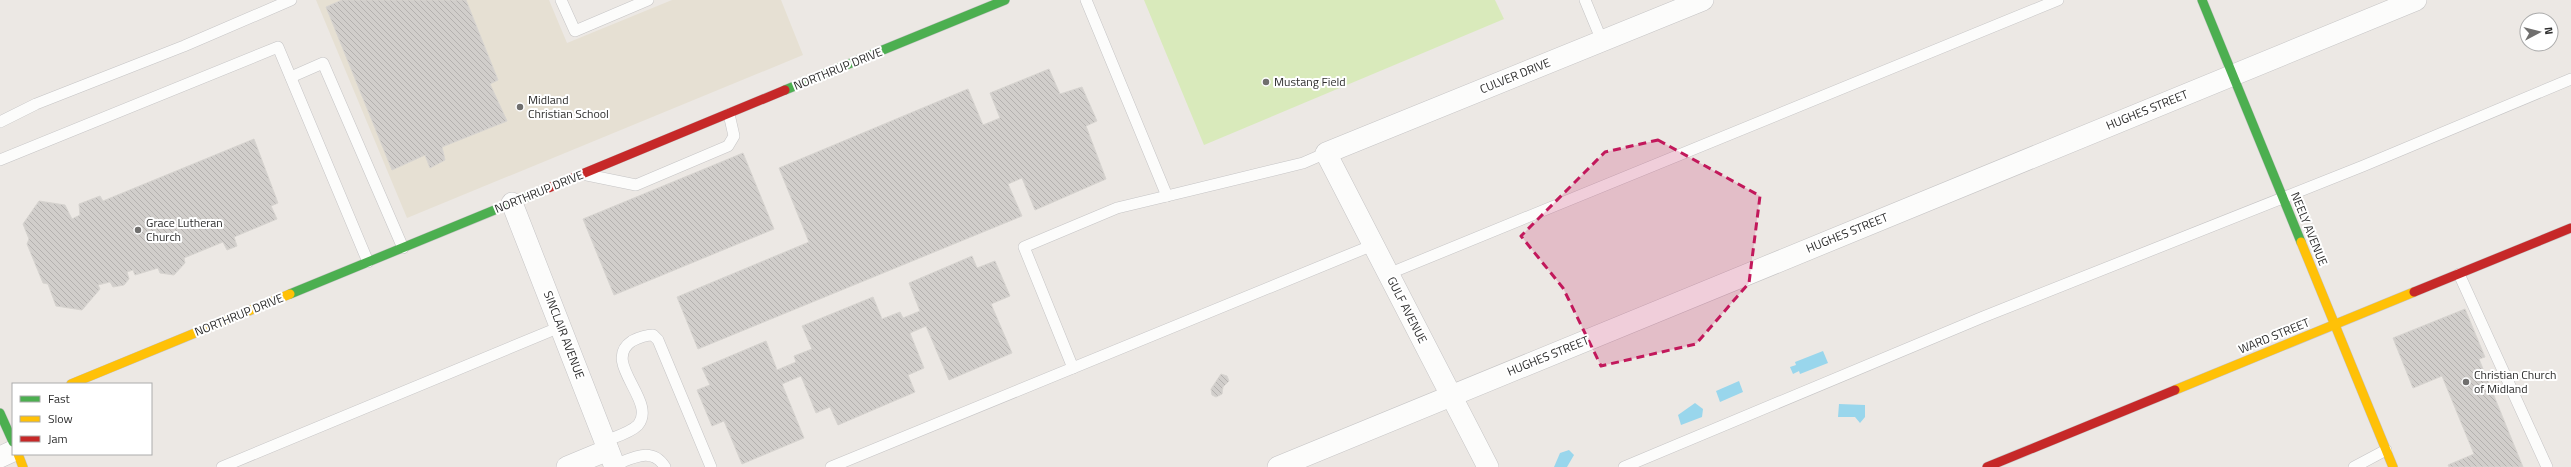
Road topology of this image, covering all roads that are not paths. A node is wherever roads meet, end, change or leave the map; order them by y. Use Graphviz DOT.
graph roads {
  1 [pos="291,0"];
  2 [pos="561,0"];
  3 [pos="648,0"];
  4 [pos="1005,0"];
  5 [pos="1086,0"];
  6 [pos="1585,0"];
  7 [pos="1703,0"];
  8 [pos="2058,0"];
  9 [pos="2202,0"];
  10 [pos="2416,0"];
  11 [pos="1602,41"];
  12 [pos="2233,75"];
  13 [pos="291,78"];
  14 [pos="2571,79"];
  15 [pos="729,114"];
  16 [pos="0,122"];
  17 [pos="1326,153"];
  18 [pos="0,160"];
  19 [pos="582,174"];
  20 [pos="1168,196"];
  21 [pos="2283,197"];
  22 [pos="512,203"];
  23 [pos="2571,228"];
  24 [pos="1373,245"];
  25 [pos="403,248"];
  26 [pos="368,262"];
  27 [pos="1388,274"];
  28 [pos="2459,274"];
  29 [pos="2335,324"];
  30 [pos="560,327"];
  31 [pos="1073,368"];
  32 [pos="73,383"];
  33 [pos="1451,396"];
  34 [pos="2,412"];
  35 [pos="12,439"];
  36 [pos="2386,450"];
  37 [pos="12,451"];
  38 [pos="18,455"];
  39 [pos="611,456"];
  40 [pos="0,457"];
  41 [pos="23,467"];
  42 [pos="222,467"];
  43 [pos="567,467"];
  44 [pos="665,467"];
  45 [pos="711,467"];
  46 [pos="831,467"];
  47 [pos="1278,467"];
  48 [pos="1488,467"];
  49 [pos="1624,467"];
  50 [pos="1987,467"];
  51 [pos="2354,467"];
  52 [pos="2393,467"];
  53 [pos="2547,467"];
  1 -- 16 [label="lane"];
  2 -- 3 [label="lane"];
  4 -- 15 [label="street, NORTHRUP DRIVE"];
  5 -- 20 [label="lane"];
  6 -- 11 [label="lane"];
  7 -- 11 [label="street, CULVER DRIVE"];
  8 -- 27 [label="lane"];
  9 -- 12 [label="street, NEELY AVENUE"];
  10 -- 12 [label="street, HUGHES STREET"];
  11 -- 17 [label="street, CULVER DRIVE"];
  12 -- 21 [label="street, NEELY AVENUE"];
  12 -- 33 [label="street, HUGHES STREET"];
  13 -- 18 [label="lane"];
  13 -- 25 [label="lane"];
  13 -- 26 [label="lane"];
  14 -- 21 [label="lane"];
  15 -- 19 [label="street, NORTHRUP DRIVE"];
  15 -- 19 [label="lane"];
  17 -- 20 [label="lane"];
  17 -- 24 [label="street, GULF AVENUE"];
  19 -- 22 [label="street, NORTHRUP DRIVE"];
  20 -- 31 [label="lane"];
  21 -- 29 [label="street, NEELY AVENUE"];
  21 -- 49 [label="lane"];
  22 -- 25 [label="street, NORTHRUP DRIVE"];
  22 -- 30 [label="street, SINCLAIR AVENUE"];
  23 -- 28 [label="street, WARD STREET"];
  24 -- 27 [label="street, GULF AVENUE"];
  24 -- 31 [label="lane"];
  25 -- 26 [label="street, NORTHRUP DRIVE"];
  26 -- 32 [label="street, NORTHRUP DRIVE"];
  27 -- 33 [label="street, GULF AVENUE"];
  28 -- 29 [label="street, WARD STREET"];
  28 -- 53 [label="lane"];
  29 -- 36 [label="street, NEELY AVENUE"];
  29 -- 50 [label="street, WARD STREET"];
  30 -- 39 [label="street, SINCLAIR AVENUE"];
  30 -- 42 [label="lane"];
  31 -- 46 [label="lane"];
  33 -- 47 [label="street, HUGHES STREET"];
  33 -- 48 [label="street, GULF AVENUE"];
  34 -- 35 [label="street"];
  36 -- 51 [label="lane"];
  36 -- 52 [label="street, NEELY AVENUE"];
  37 -- 40 [label="street"];
  38 -- 41 [label="street"];
  39 -- 43 [label="street"];
  39 -- 44 [label="lane"];
  39 -- 45 [label="lane"];
}
